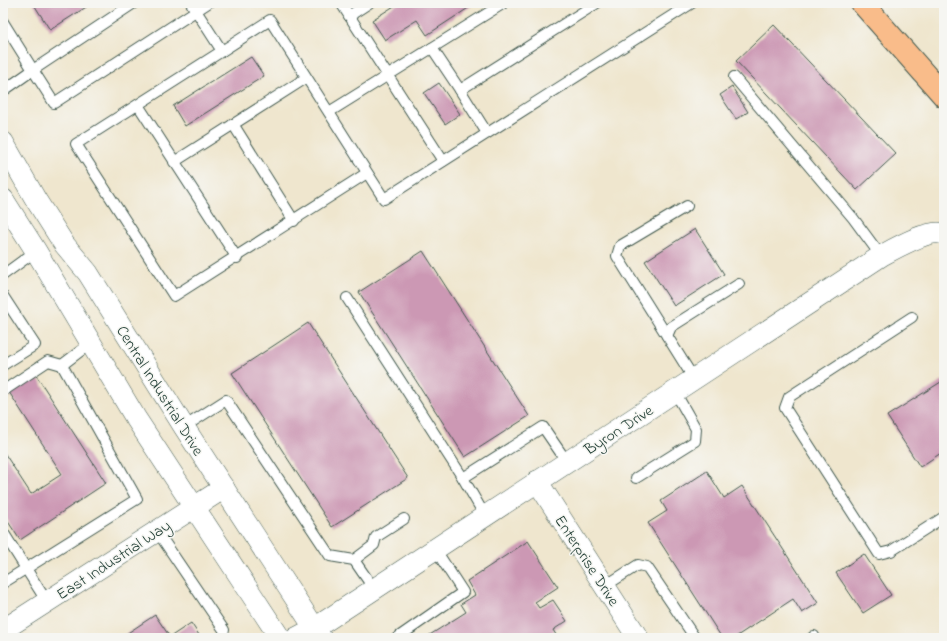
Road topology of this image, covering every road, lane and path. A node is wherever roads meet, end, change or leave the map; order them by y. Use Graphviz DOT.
graph roads {
  1 [pos="133,3"];
  2 [pos="208,3"];
  3 [pos="341,3"];
  4 [pos="369,3"];
  5 [pos="504,3"];
  6 [pos="597,3"];
  7 [pos="692,3"];
  8 [pos="862,3"];
  9 [pos="194,7"];
  10 [pos="349,16"];
  11 [pos="3,22"];
  12 [pos="432,48"];
  13 [pos="222,51"];
  14 [pos="33,70"];
  15 [pos="387,76"];
  16 [pos="734,77"];
  17 [pos="306,78"];
  18 [pos="460,90"];
  19 [pos="3,91"];
  20 [pos="944,96"];
  21 [pos="138,105"];
  22 [pos="328,112"];
  23 [pos="233,124"];
  24 [pos="487,133"];
  25 [pos="3,142"];
  26 [pos="443,161"];
  27 [pos="174,162"];
  28 [pos="367,173"];
  29 [pos="687,206"];
  30 [pos="6,208"];
  31 [pos="294,221"];
  32 [pos="944,234"];
  33 [pos="36,251"];
  34 [pos="881,256"];
  35 [pos="237,258"];
  36 [pos="3,275"];
  37 [pos="739,284"];
  38 [pos="3,296"];
  39 [pos="347,298"];
  40 [pos="912,317"];
  41 [pos="667,336"];
  42 [pos="91,344"];
  43 [pos="3,365"];
  44 [pos="62,365"];
  45 [pos="694,379"];
  46 [pos="3,391"];
  47 [pos="675,392"];
  48 [pos="184,427"];
  49 [pos="567,462"];
  50 [pos="463,478"];
  51 [pos="636,478"];
  52 [pos="538,481"];
  53 [pos="224,488"];
  54 [pos="194,507"];
  55 [pos="485,516"];
  56 [pos="944,517"];
  57 [pos="404,519"];
  58 [pos="157,531"];
  59 [pos="3,532"];
  60 [pos="435,549"];
  61 [pos="354,560"];
  62 [pos="26,569"];
  63 [pos="3,583"];
  64 [pos="605,586"];
  65 [pos="374,589"];
  66 [pos="47,602"];
  67 [pos="224,630"];
  68 [pos="6,632"];
  69 [pos="318,633"];
  70 [pos="280,638"];
  71 [pos="296,638"];
  72 [pos="397,638"];
  73 [pos="638,638"];
  74 [pos="695,638"];
  1 -- 14 [label="lane"];
  2 -- 9 [label="lane"];
  3 -- 10 [label="lane"];
  4 -- 10 [label="lane"];
  5 -- 12 [label="lane"];
  6 -- 18 [label="lane"];
  7 -- 24 [label="lane"];
  8 -- 20 [label="highway"];
  9 -- 13 [label="lane"];
  9 -- 14 [label="lane"];
  10 -- 15 [label="lane"];
  11 -- 14 [label="lane"];
  12 -- 15 [label="lane"];
  12 -- 18 [label="lane"];
  13 -- 17 [label="lane"];
  13 -- 21 [label="lane"];
  14 -- 19 [label="lane"];
  15 -- 22 [label="lane"];
  15 -- 26 [label="lane"];
  16 -- 34 [label="lane"];
  17 -- 22 [label="lane"];
  17 -- 23 [label="lane"];
  18 -- 24 [label="lane"];
  21 -- 27 [label="lane"];
  21 -- 35 [label="lane"];
  22 -- 28 [label="lane"];
  23 -- 27 [label="lane"];
  23 -- 31 [label="lane"];
  24 -- 26 [label="lane"];
  25 -- 48 [label="street, Central Industrial Drive"];
  26 -- 28 [label="lane"];
  27 -- 35 [label="lane"];
  28 -- 31 [label="lane"];
  29 -- 41 [label="lane"];
  30 -- 33 [label="street"];
  31 -- 35 [label="lane"];
  32 -- 34 [label="street, Byron Drive"];
  33 -- 36 [label="lane"];
  33 -- 42 [label="street"];
  34 -- 45 [label="street, Byron Drive"];
  37 -- 41 [label="lane"];
  38 -- 43 [label="lane"];
  39 -- 50 [label="lane"];
  40 -- 56 [label="lane"];
  41 -- 45 [label="lane"];
  42 -- 44 [label="lane"];
  42 -- 54 [label="street"];
  44 -- 46 [label="lane"];
  44 -- 62 [label="lane"];
  45 -- 47 [label="street, Byron Drive"];
  47 -- 49 [label="street, Byron Drive"];
  47 -- 51 [label="lane"];
  48 -- 53 [label="street, Central Industrial Drive"];
  48 -- 61 [label="lane"];
  49 -- 50 [label="lane"];
  49 -- 52 [label="street, Byron Drive"];
  50 -- 55 [label="lane"];
  52 -- 55 [label="street, Byron Drive"];
  52 -- 64 [label="street, Enterprise Drive"];
  53 -- 54 [label="street, East Industrial Way"];
  53 -- 69 [label="street, Central Industrial Drive"];
  54 -- 58 [label="street, East Industrial Way"];
  54 -- 70 [label="street"];
  55 -- 60 [label="street, Byron Drive"];
  57 -- 61 [label="lane"];
  58 -- 66 [label="street, East Industrial Way"];
  58 -- 67 [label="lane"];
  59 -- 62 [label="lane"];
  60 -- 65 [label="street, Byron Drive"];
  60 -- 72 [label="lane"];
  61 -- 65 [label="lane"];
  62 -- 63 [label="lane"];
  62 -- 66 [label="lane"];
  64 -- 73 [label="street, Enterprise Drive"];
  64 -- 74 [label="lane"];
  65 -- 69 [label="street, Byron Drive"];
  66 -- 68 [label="street, East Industrial Way"];
  69 -- 71 [label="street, Byron Drive"];
}
